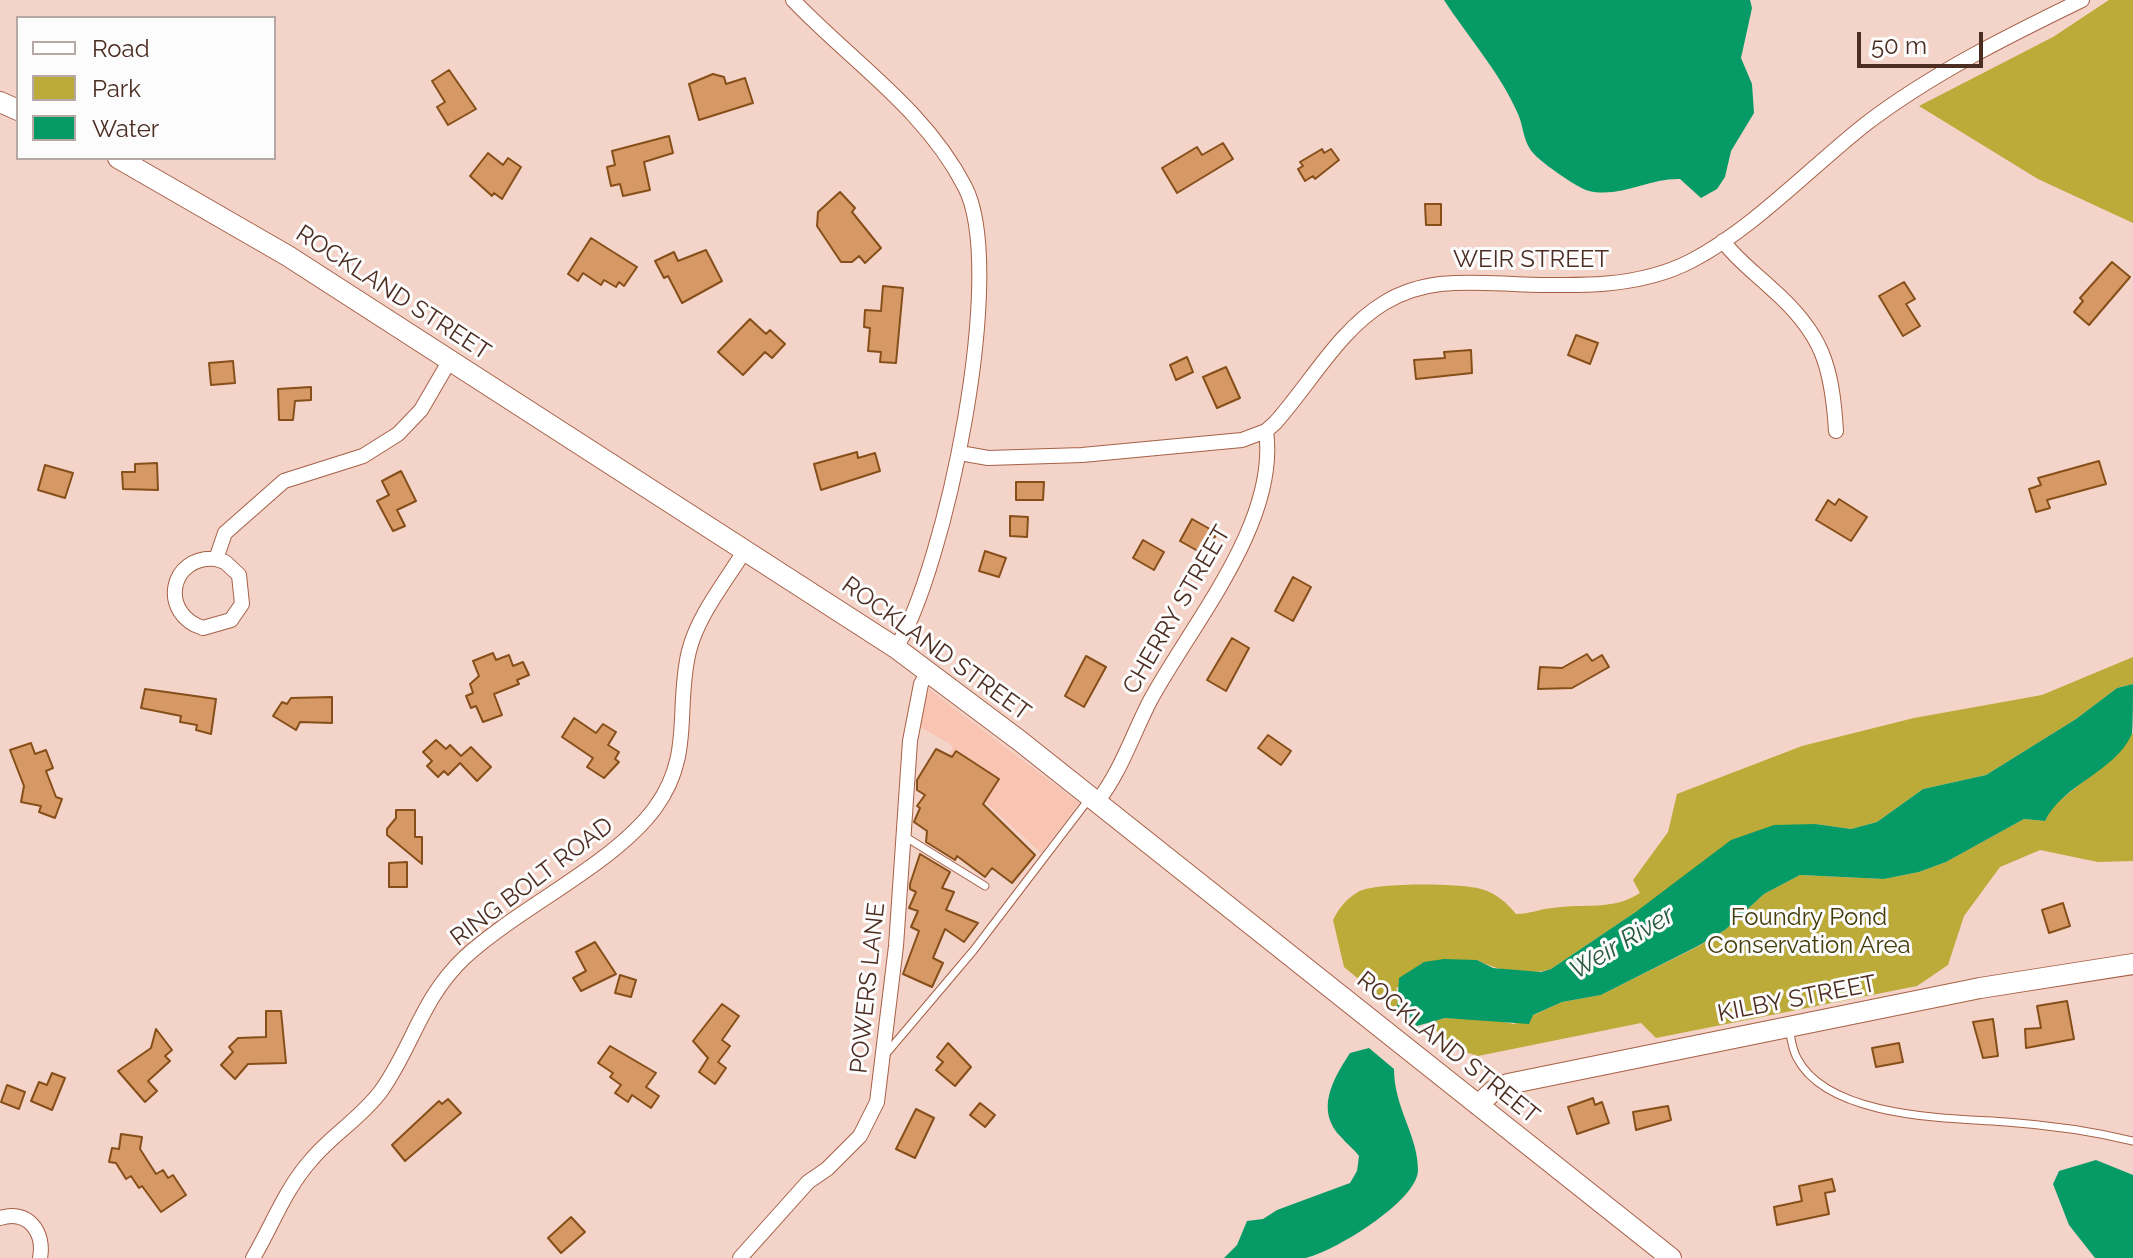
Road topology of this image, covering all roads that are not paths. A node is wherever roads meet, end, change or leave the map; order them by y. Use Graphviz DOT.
graph roads {
  1 [pos="793,0"];
  2 [pos="2082,0"];
  3 [pos="122,160"];
  4 [pos="1723,241"];
  5 [pos="450,360"];
  6 [pos="1266,431"];
  7 [pos="1836,431"];
  8 [pos="960,453"];
  9 [pos="745,550"];
  10 [pos="216,559"];
  11 [pos="896,648"];
  12 [pos="928,672"];
  13 [pos="1094,800"];
  14 [pos="902,835"];
  15 [pos="985,886"];
  16 [pos="2133,964"];
  17 [pos="1789,1026"];
  18 [pos="883,1057"];
  19 [pos="1478,1105"];
  20 [pos="2133,1141"];
  21 [pos="0,1218"];
  22 [pos="40,1258"];
  23 [pos="253,1258"];
  24 [pos="740,1258"];
  25 [pos="1671,1258"];
  1 -- 8 [label="street"];
  2 -- 4 [label="street, WEIR STREET"];
  3 -- 5 [label="main road, ROCKLAND STREET"];
  4 -- 6 [label="street, WEIR STREET"];
  4 -- 7 [label="street"];
  5 -- 9 [label="main road, ROCKLAND STREET"];
  5 -- 10 [label="street"];
  6 -- 8 [label="street"];
  6 -- 13 [label="street, CHERRY STREET"];
  8 -- 11 [label="street"];
  9 -- 11 [label="main road, ROCKLAND STREET"];
  9 -- 23 [label="street, RING BOLT ROAD"];
  10 -- 10 [label="street"];
  11 -- 12 [label="main road, ROCKLAND STREET"];
  12 -- 13 [label="main road, ROCKLAND STREET"];
  12 -- 14 [label="street, POWERS LANE"];
  13 -- 18 [label="lane"];
  13 -- 19 [label="main road, ROCKLAND STREET"];
  14 -- 15 [label="lane"];
  14 -- 18 [label="street, POWERS LANE"];
  16 -- 17 [label="main road, KILBY STREET"];
  17 -- 19 [label="main road, KILBY STREET"];
  17 -- 20 [label="lane"];
  18 -- 24 [label="street, POWERS LANE"];
  19 -- 25 [label="main road, ROCKLAND STREET"];
  21 -- 22 [label="street"];
}
